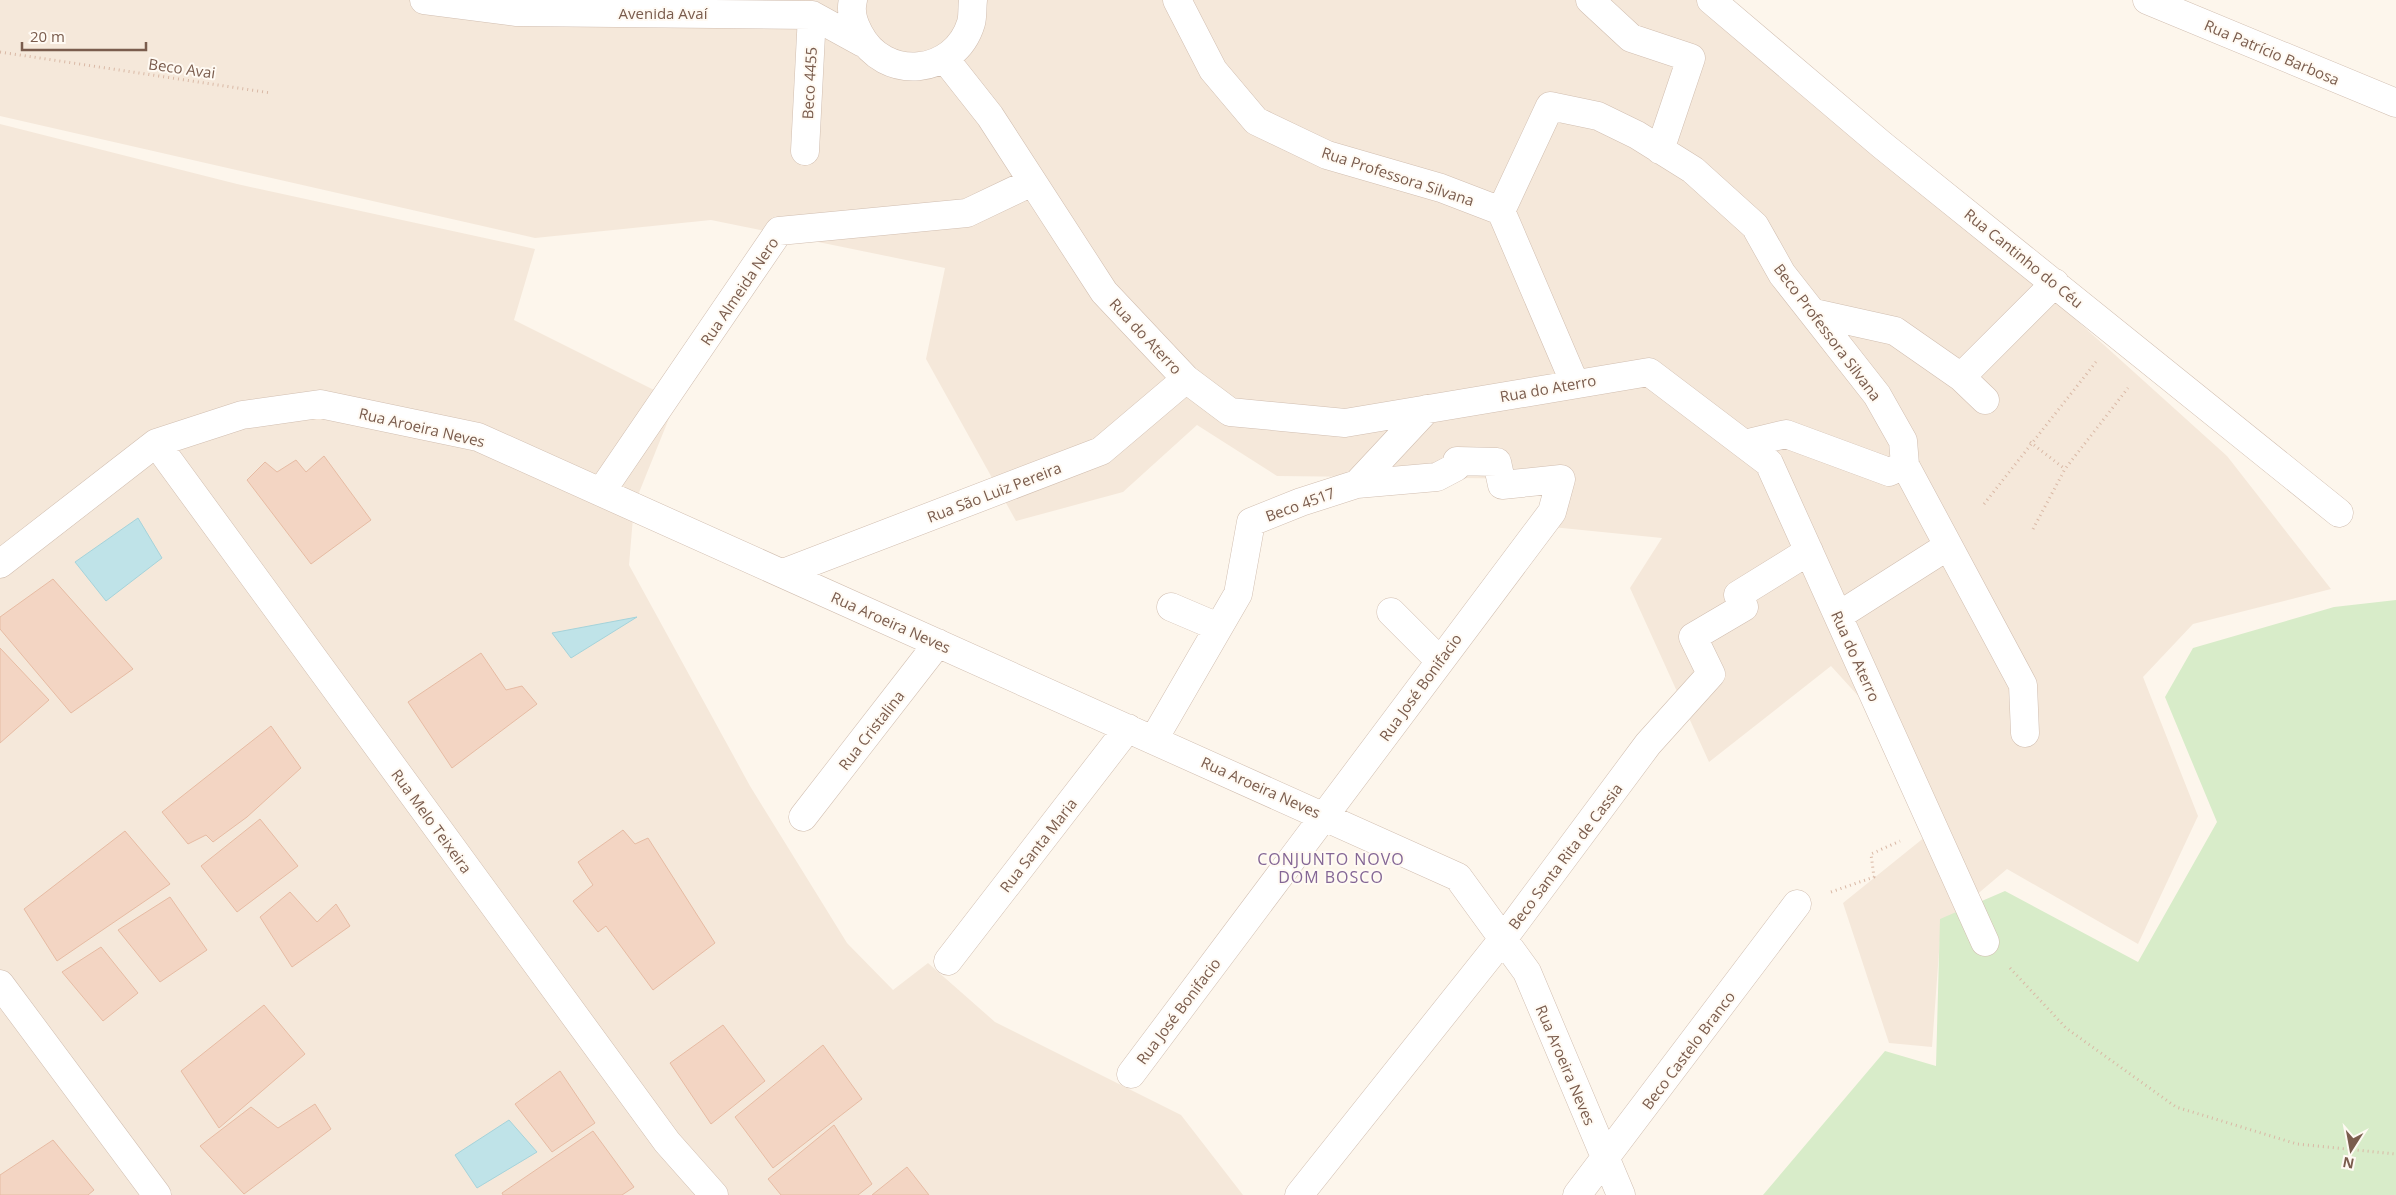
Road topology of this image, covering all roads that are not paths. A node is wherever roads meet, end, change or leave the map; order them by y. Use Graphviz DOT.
graph roads {
  1 [pos="424,0"];
  2 [pos="853,0"];
  3 [pos="973,0"];
  4 [pos="1178,0"];
  5 [pos="1590,0"];
  6 [pos="1711,0"];
  7 [pos="2147,0"];
  8 [pos="497,5"];
  9 [pos="758,7"];
  10 [pos="823,8"];
  11 [pos="863,43"];
  12 [pos="945,59"];
  13 [pos="2396,104"];
  14 [pos="1660,150"];
  15 [pos="805,151"];
  16 [pos="1032,182"];
  17 [pos="1501,212"];
  18 [pos="2055,283"];
  19 [pos="1814,313"];
  20 [pos="1961,377"];
  21 [pos="1186,378"];
  22 [pos="1575,384"];
  23 [pos="1985,400"];
  24 [pos="1427,409"];
  25 [pos="156,443"];
  26 [pos="1744,444"];
  27 [pos="1905,465"];
  28 [pos="1357,484"];
  29 [pos="602,492"];
  30 [pos="2339,513"];
  31 [pos="1948,546"];
  32 [pos="1809,551"];
  33 [pos="0,564"];
  34 [pos="783,573"];
  35 [pos="1172,607"];
  36 [pos="1390,612"];
  37 [pos="1838,616"];
  38 [pos="1218,627"];
  39 [pos="938,643"];
  40 [pos="1440,661"];
  41 [pos="1128,728"];
  42 [pos="2024,733"];
  43 [pos="1154,740"];
  44 [pos="1325,816"];
  45 [pos="803,817"];
  46 [pos="1797,904"];
  47 [pos="1503,939"];
  48 [pos="1985,942"];
  49 [pos="948,961"];
  50 [pos="0,984"];
  51 [pos="1131,1074"];
  52 [pos="1606,1159"];
  53 [pos="157,1195"];
  54 [pos="714,1195"];
  55 [pos="1299,1195"];
  56 [pos="1577,1195"];
  57 [pos="1621,1195"];
  1 -- 8 [label="street, Avenida Avaí"];
  2 -- 11 [label="street"];
  3 -- 12 [label="street"];
  4 -- 17 [label="street, Rua Professora Silvana"];
  5 -- 14 [label="street"];
  6 -- 18 [label="street, Rua Cantinho do Céu"];
  7 -- 13 [label="street, Rua Patrício Barbosa"];
  8 -- 9 [label="street, Avenida Avaí"];
  9 -- 10 [label="street, Avenida Avaí"];
  10 -- 11 [label="street, Avenida Avaí"];
  10 -- 15 [label="street, Beco 4455"];
  11 -- 12 [label="street, Avenida Avaí"];
  12 -- 16 [label="street, Rua do Aterro"];
  14 -- 17 [label="street, Beco Professora Silvana"];
  14 -- 19 [label="street, Beco Professora Silvana"];
  16 -- 21 [label="street, Rua do Aterro"];
  16 -- 29 [label="street, Rua Almeida Nero"];
  17 -- 22 [label="street"];
  18 -- 20 [label="street"];
  18 -- 30 [label="street, Rua Cantinho do Céu"];
  19 -- 20 [label="street"];
  19 -- 27 [label="street, Beco Professora Silvana"];
  20 -- 23 [label="street"];
  21 -- 24 [label="street, Rua do Aterro"];
  21 -- 34 [label="street, Rua São Luiz Pereira"];
  22 -- 24 [label="street, Rua do Aterro"];
  22 -- 26 [label="street, Rua do Aterro"];
  24 -- 28 [label="street, Beco 4517"];
  25 -- 29 [label="street, Rua Aroeira Neves"];
  25 -- 33 [label="street, Rua Aroeira Neves"];
  25 -- 54 [label="street, Rua Melo Teixeira"];
  26 -- 27 [label="street"];
  26 -- 32 [label="street, Rua do Aterro"];
  27 -- 31 [label="street, Beco Professora Silvana"];
  28 -- 38 [label="street, Beco 4517"];
  28 -- 40 [label="street, Rua José Bonifacio"];
  29 -- 34 [label="street, Rua Aroeira Neves"];
  31 -- 37 [label="street"];
  31 -- 42 [label="street, Beco Professora Silvana"];
  32 -- 37 [label="street, Rua do Aterro"];
  32 -- 47 [label="street, Beco Santa Rita de Cassia"];
  34 -- 39 [label="street, Rua Aroeira Neves"];
  35 -- 38 [label="street"];
  36 -- 40 [label="street"];
  37 -- 48 [label="street, Rua do Aterro"];
  38 -- 43 [label="street, Beco 4517"];
  39 -- 41 [label="street, Rua Aroeira Neves"];
  39 -- 45 [label="street, Rua Cristalina"];
  40 -- 44 [label="street, Rua José Bonifacio"];
  41 -- 43 [label="street, Rua Aroeira Neves"];
  41 -- 49 [label="street, Rua Santa Maria"];
  43 -- 44 [label="street, Rua Aroeira Neves"];
  44 -- 47 [label="street, Rua Aroeira Neves"];
  44 -- 51 [label="street, Rua José Bonifacio"];
  46 -- 52 [label="street, Beco Castelo Branco"];
  47 -- 52 [label="street, Rua Aroeira Neves"];
  47 -- 55 [label="street, Beco Santa Rita de Cassia"];
  50 -- 53 [label="street"];
  52 -- 56 [label="street, Beco Castelo Branco"];
  52 -- 57 [label="street, Rua Aroeira Neves"];
}
